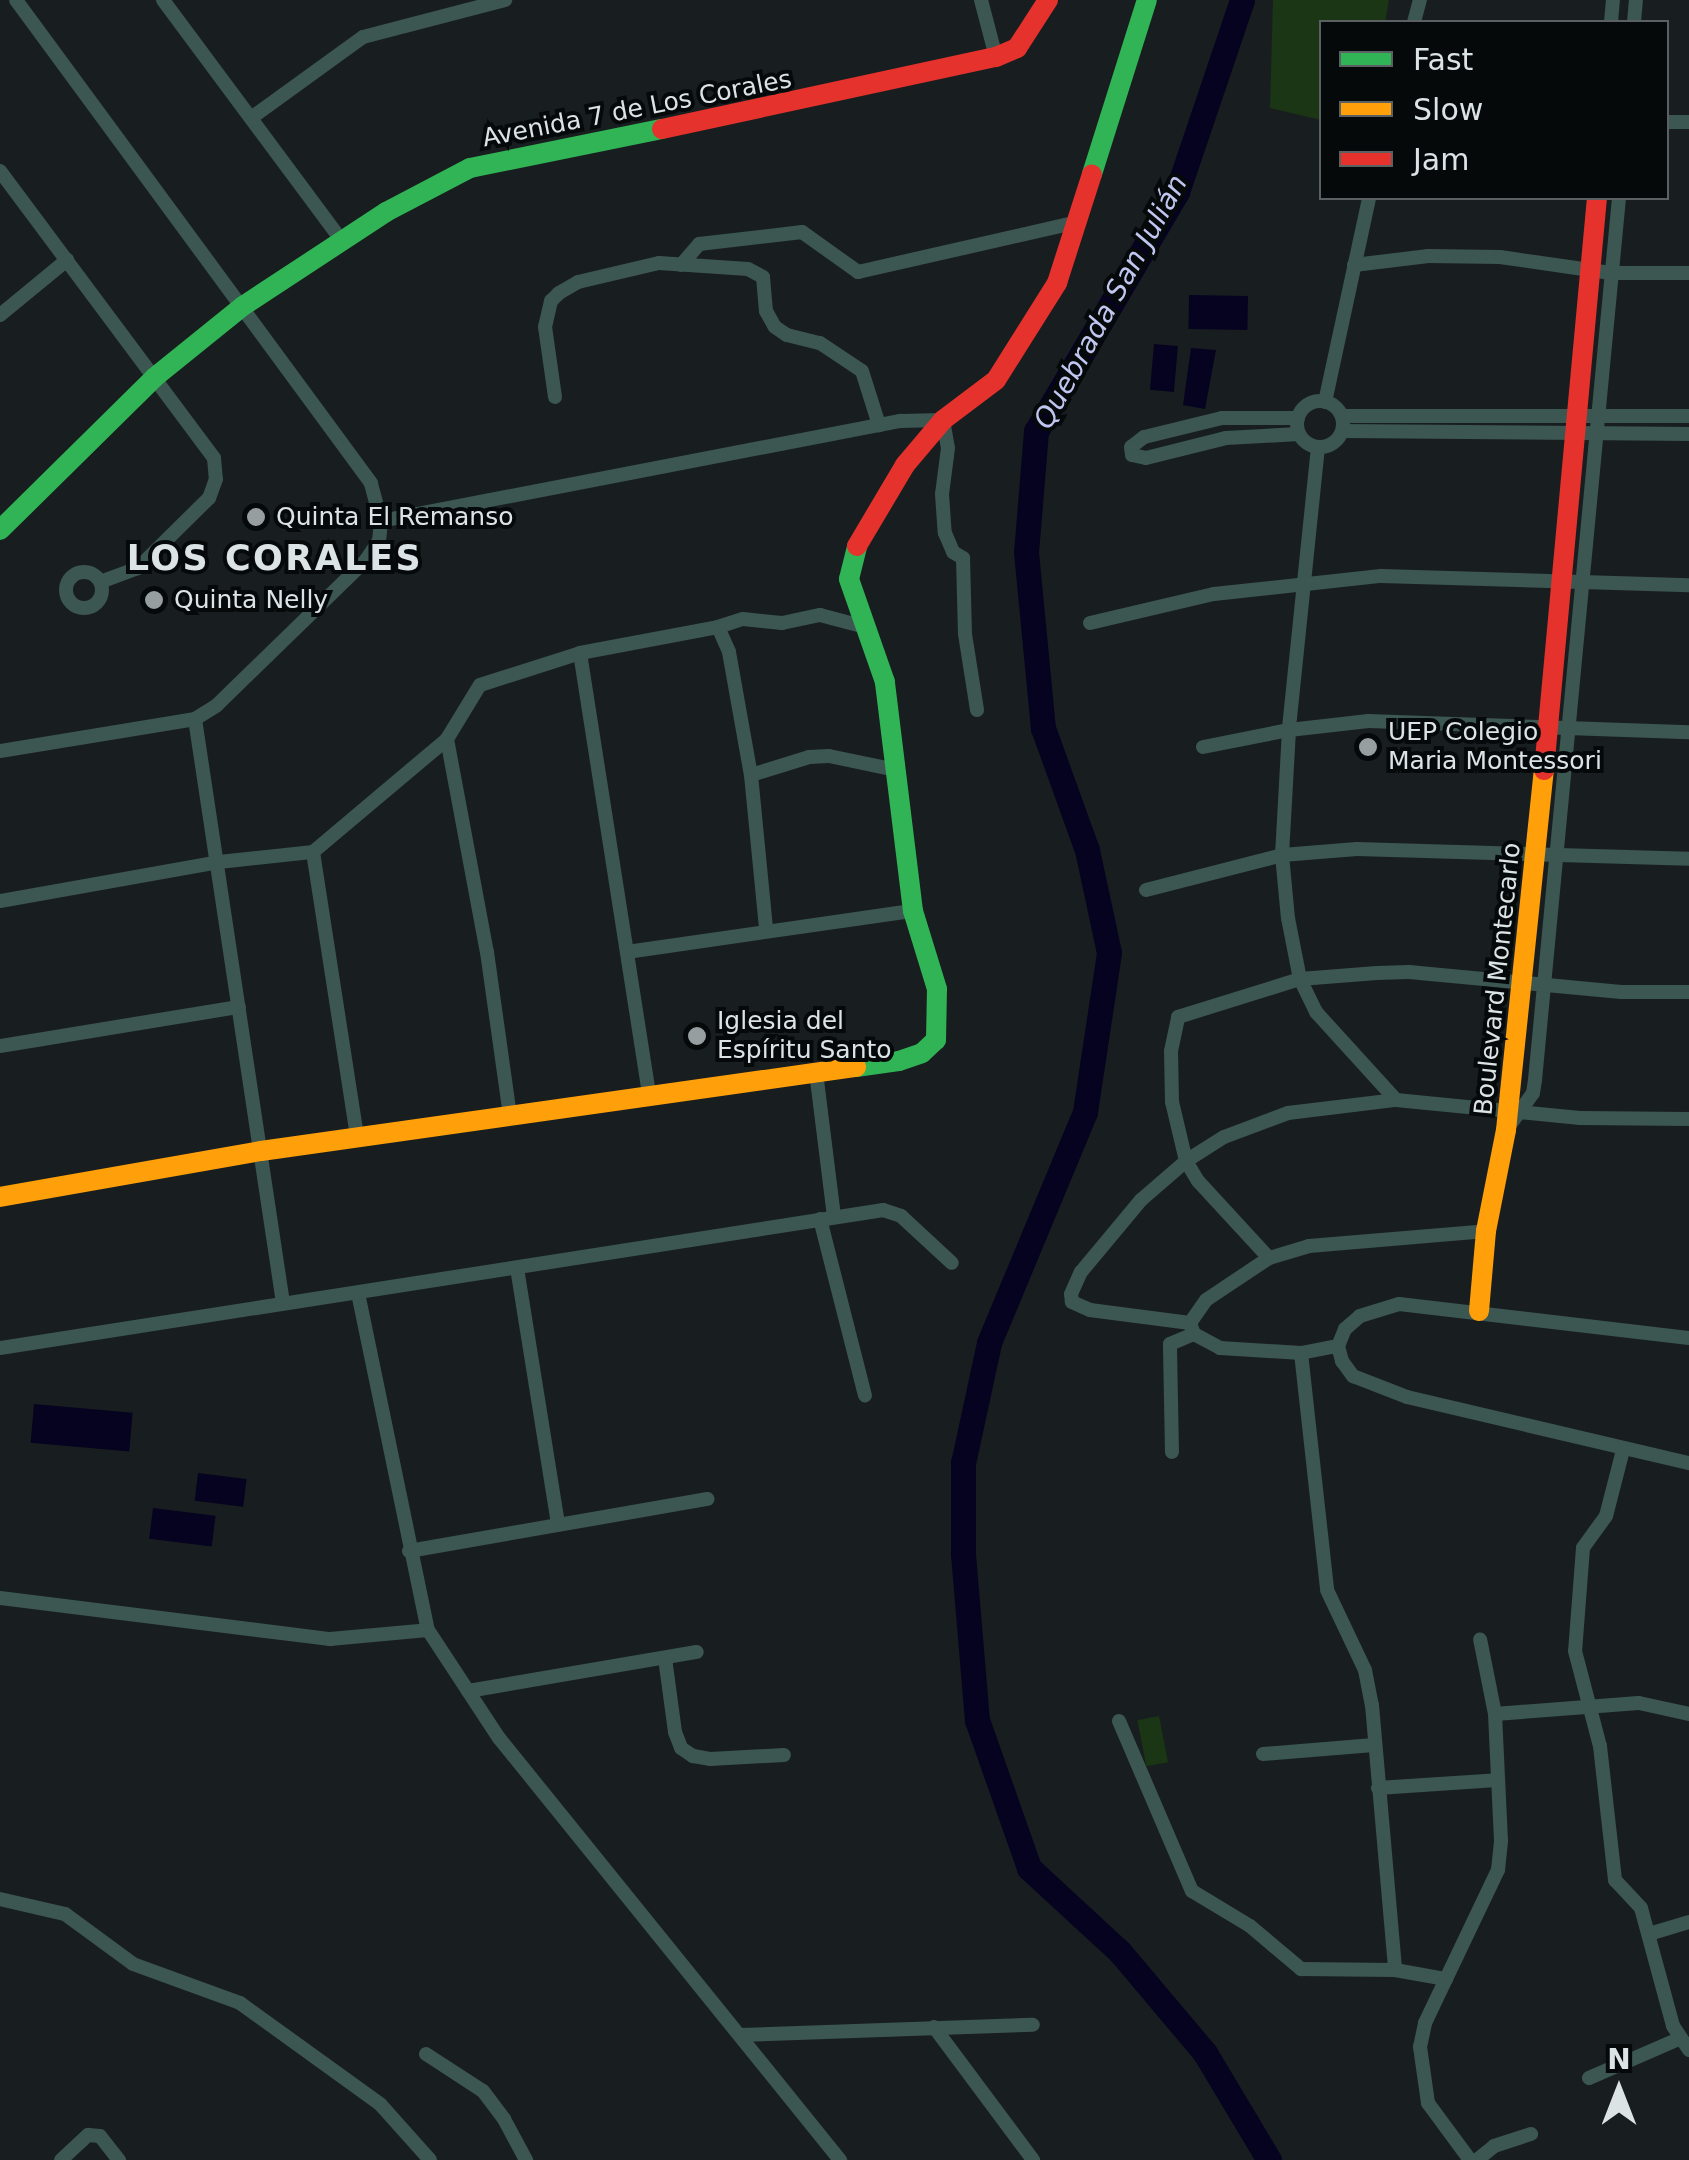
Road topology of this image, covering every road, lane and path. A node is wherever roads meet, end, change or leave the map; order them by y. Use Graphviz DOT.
graph roads {
  1 [pos="16,0"];
  2 [pos="164,0"];
  3 [pos="505,0"];
  4 [pos="981,0"];
  5 [pos="1048,0"];
  6 [pos="1148,0"];
  7 [pos="996,58"];
  8 [pos="251,118"];
  9 [pos="0,170"];
  10 [pos="1370,200"];
  11 [pos="1597,200"];
  12 [pos="1618,200"];
  13 [pos="1078,222"];
  14 [pos="342,241"];
  15 [pos="67,260"];
  16 [pos="1354,264"];
  17 [pos="681,265"];
  18 [pos="1601,271"];
  19 [pos="1689,273"];
  20 [pos="243,306"];
  21 [pos="0,315"];
  22 [pos="155,377"];
  23 [pos="556,397"];
  24 [pos="1326,402"];
  25 [pos="1689,416"];
  26 [pos="1298,418"];
  27 [pos="944,420"];
  28 [pos="1586,423"];
  29 [pos="1342,424"];
  30 [pos="879,425"];
  31 [pos="1299,434"];
  32 [pos="1689,434"];
  33 [pos="1318,448"];
  34 [pos="381,521"];
  35 [pos="0,530"];
  36 [pos="100,582"];
  37 [pos="1302,583"];
  38 [pos="1571,583"];
  39 [pos="1689,585"];
  40 [pos="1090,622"];
  41 [pos="718,627"];
  42 [pos="865,628"];
  43 [pos="580,654"];
  44 [pos="977,710"];
  45 [pos="195,719"];
  46 [pos="1557,727"];
  47 [pos="1290,730"];
  48 [pos="1689,732"];
  49 [pos="447,738"];
  50 [pos="1203,746"];
  51 [pos="0,752"];
  52 [pos="896,770"];
  53 [pos="751,775"];
  54 [pos="313,852"];
  55 [pos="1282,855"];
  56 [pos="1536,855"];
  57 [pos="1558,857"];
  58 [pos="1689,859"];
  59 [pos="218,862"];
  60 [pos="1146,890"];
  61 [pos="0,901"];
  62 [pos="913,911"];
  63 [pos="766,929"];
  64 [pos="627,952"];
  65 [pos="1300,980"];
  66 [pos="1522,985"];
  67 [pos="1545,986"];
  68 [pos="1689,992"];
  69 [pos="239,1007"];
  70 [pos="0,1046"];
  71 [pos="816,1072"];
  72 [pos="649,1096"];
  73 [pos="1396,1100"];
  74 [pos="510,1116"];
  75 [pos="1512,1118"];
  76 [pos="1689,1119"];
  77 [pos="357,1137"];
  78 [pos="260,1151"];
  79 [pos="1186,1161"];
  80 [pos="0,1197"];
  81 [pos="827,1218"];
  82 [pos="1486,1231"];
  83 [pos="1269,1258"];
  84 [pos="952,1263"];
  85 [pos="517,1268"];
  86 [pos="358,1293"];
  87 [pos="283,1303"];
  88 [pos="1478,1311"];
  89 [pos="1192,1328"];
  90 [pos="1689,1338"];
  91 [pos="1338,1346"];
  92 [pos="0,1348"];
  93 [pos="1301,1354"];
  94 [pos="865,1395"];
  95 [pos="1624,1450"];
  96 [pos="1172,1452"];
  97 [pos="1689,1464"];
  98 [pos="708,1499"];
  99 [pos="558,1524"];
  100 [pos="409,1551"];
  101 [pos="0,1598"];
  102 [pos="428,1630"];
  103 [pos="1480,1639"];
  104 [pos="697,1652"];
  105 [pos="666,1658"];
  106 [pos="468,1691"];
  107 [pos="1589,1704"];
  108 [pos="1496,1714"];
  109 [pos="1689,1714"];
  110 [pos="1119,1720"];
  111 [pos="1374,1746"];
  112 [pos="1263,1754"];
  113 [pos="784,1755"];
  114 [pos="1497,1780"];
  115 [pos="1378,1788"];
  116 [pos="0,1899"];
  117 [pos="1689,1922"];
  118 [pos="1649,1934"];
  119 [pos="1395,1970"];
  120 [pos="1446,1979"];
  121 [pos="1033,2026"];
  122 [pos="934,2027"];
  123 [pos="740,2035"];
  124 [pos="1685,2044"];
  125 [pos="426,2054"];
  126 [pos="1590,2078"];
  127 [pos="1531,2134"];
  128 [pos="61,2160"];
  129 [pos="119,2160"];
  130 [pos="430,2160"];
  131 [pos="526,2160"];
  132 [pos="840,2160"];
  133 [pos="1033,2160"];
  134 [pos="1474,2160"];
  1 -- 20 [label="street"];
  2 -- 8 [label="street"];
  3 -- 8 [label="street"];
  4 -- 7 [label="street"];
  5 -- 7 [label="street, Avenida 7 de Los Corales"];
  6 -- 13 [label="street"];
  7 -- 14 [label="street, Avenida 7 de Los Corales"];
  8 -- 14 [label="street"];
  9 -- 15 [label="street"];
  10 -- 16 [label="street"];
  11 -- 18 [label="street, Boulevard Montecarlo"];
  12 -- 18 [label="street, Boulevard Montecarlo"];
  13 -- 17 [label="street"];
  13 -- 27 [label="street"];
  14 -- 20 [label="street, Avenida 7 de Los Corales"];
  15 -- 21 [label="street"];
  15 -- 22 [label="street"];
  16 -- 18 [label="street"];
  16 -- 24 [label="street"];
  17 -- 23 [label="street"];
  17 -- 30 [label="street"];
  18 -- 19 [label="street"];
  18 -- 28 [label="street, Boulevard Montecarlo"];
  20 -- 22 [label="street, Avenida 7 de Los Corales"];
  20 -- 34 [label="street"];
  22 -- 35 [label="street, Avenida 7 de Los Corales"];
  22 -- 36 [label="street"];
  24 -- 26 [label="street"];
  24 -- 29 [label="street"];
  25 -- 28 [label="street"];
  26 -- 31 [label="street"];
  26 -- 31 [label="street"];
  27 -- 30 [label="street"];
  27 -- 42 [label="street"];
  27 -- 44 [label="street"];
  28 -- 29 [label="street"];
  28 -- 32 [label="street"];
  28 -- 38 [label="street, Boulevard Montecarlo"];
  29 -- 33 [label="street"];
  30 -- 34 [label="street"];
  31 -- 33 [label="street"];
  33 -- 37 [label="street"];
  34 -- 45 [label="street"];
  37 -- 38 [label="street"];
  37 -- 40 [label="street"];
  37 -- 47 [label="street"];
  38 -- 39 [label="street"];
  38 -- 46 [label="street, Boulevard Montecarlo"];
  41 -- 42 [label="street"];
  41 -- 43 [label="street"];
  41 -- 53 [label="street"];
  42 -- 52 [label="street"];
  43 -- 49 [label="street"];
  43 -- 64 [label="street"];
  45 -- 51 [label="street"];
  45 -- 59 [label="street"];
  46 -- 47 [label="street"];
  46 -- 48 [label="street"];
  46 -- 56 [label="street, Boulevard Montecarlo"];
  46 -- 57 [label="street, Boulevard Montecarlo"];
  47 -- 50 [label="street"];
  47 -- 55 [label="street"];
  49 -- 54 [label="street"];
  49 -- 74 [label="street"];
  52 -- 53 [label="street"];
  52 -- 62 [label="street"];
  53 -- 63 [label="street"];
  54 -- 59 [label="street"];
  54 -- 77 [label="street"];
  55 -- 56 [label="street"];
  55 -- 60 [label="street"];
  55 -- 65 [label="street"];
  56 -- 57 [label="street"];
  56 -- 66 [label="street, Boulevard Montecarlo"];
  57 -- 58 [label="street"];
  57 -- 67 [label="street, Boulevard Montecarlo"];
  59 -- 61 [label="street"];
  59 -- 69 [label="street"];
  62 -- 63 [label="street"];
  62 -- 71 [label="street"];
  63 -- 64 [label="street"];
  64 -- 72 [label="street"];
  65 -- 66 [label="street"];
  65 -- 73 [label="street"];
  65 -- 79 [label="street"];
  66 -- 67 [label="street"];
  66 -- 75 [label="street, Boulevard Montecarlo"];
  67 -- 68 [label="street"];
  67 -- 75 [label="street, Boulevard Montecarlo"];
  69 -- 70 [label="street"];
  69 -- 78 [label="street"];
  71 -- 72 [label="street"];
  71 -- 81 [label="street"];
  72 -- 74 [label="street"];
  73 -- 75 [label="street"];
  73 -- 79 [label="street"];
  74 -- 77 [label="street"];
  75 -- 76 [label="street"];
  75 -- 82 [label="street"];
  77 -- 78 [label="street"];
  78 -- 80 [label="street"];
  78 -- 87 [label="street"];
  79 -- 83 [label="street"];
  79 -- 89 [label="street"];
  81 -- 84 [label="street"];
  81 -- 85 [label="street"];
  81 -- 94 [label="street"];
  82 -- 83 [label="street"];
  82 -- 88 [label="street"];
  83 -- 89 [label="street"];
  85 -- 86 [label="street"];
  85 -- 99 [label="street"];
  86 -- 87 [label="street"];
  86 -- 100 [label="street"];
  87 -- 92 [label="street"];
  88 -- 90 [label="street"];
  88 -- 91 [label="street"];
  89 -- 93 [label="street"];
  89 -- 96 [label="street"];
  91 -- 93 [label="street"];
  91 -- 95 [label="street"];
  93 -- 111 [label="street"];
  95 -- 97 [label="street"];
  95 -- 107 [label="street"];
  98 -- 99 [label="street"];
  99 -- 100 [label="street"];
  100 -- 102 [label="street"];
  101 -- 102 [label="street"];
  102 -- 106 [label="street"];
  103 -- 108 [label="street"];
  104 -- 105 [label="street"];
  105 -- 106 [label="street"];
  105 -- 113 [label="street"];
  106 -- 123 [label="street"];
  107 -- 108 [label="street"];
  107 -- 109 [label="street"];
  107 -- 118 [label="street"];
  108 -- 114 [label="street"];
  110 -- 119 [label="street"];
  111 -- 112 [label="street"];
  111 -- 115 [label="street"];
  114 -- 115 [label="street"];
  114 -- 120 [label="street"];
  115 -- 119 [label="street"];
  116 -- 130 [label="street"];
  117 -- 118 [label="street"];
  118 -- 124 [label="street"];
  119 -- 120 [label="street"];
  120 -- 134 [label="street"];
  121 -- 122 [label="street"];
  122 -- 123 [label="street"];
  122 -- 133 [label="street"];
  123 -- 132 [label="street"];
  124 -- 126 [label="street"];
  125 -- 131 [label="street"];
  127 -- 134 [label="street"];
  128 -- 129 [label="street"];
}
